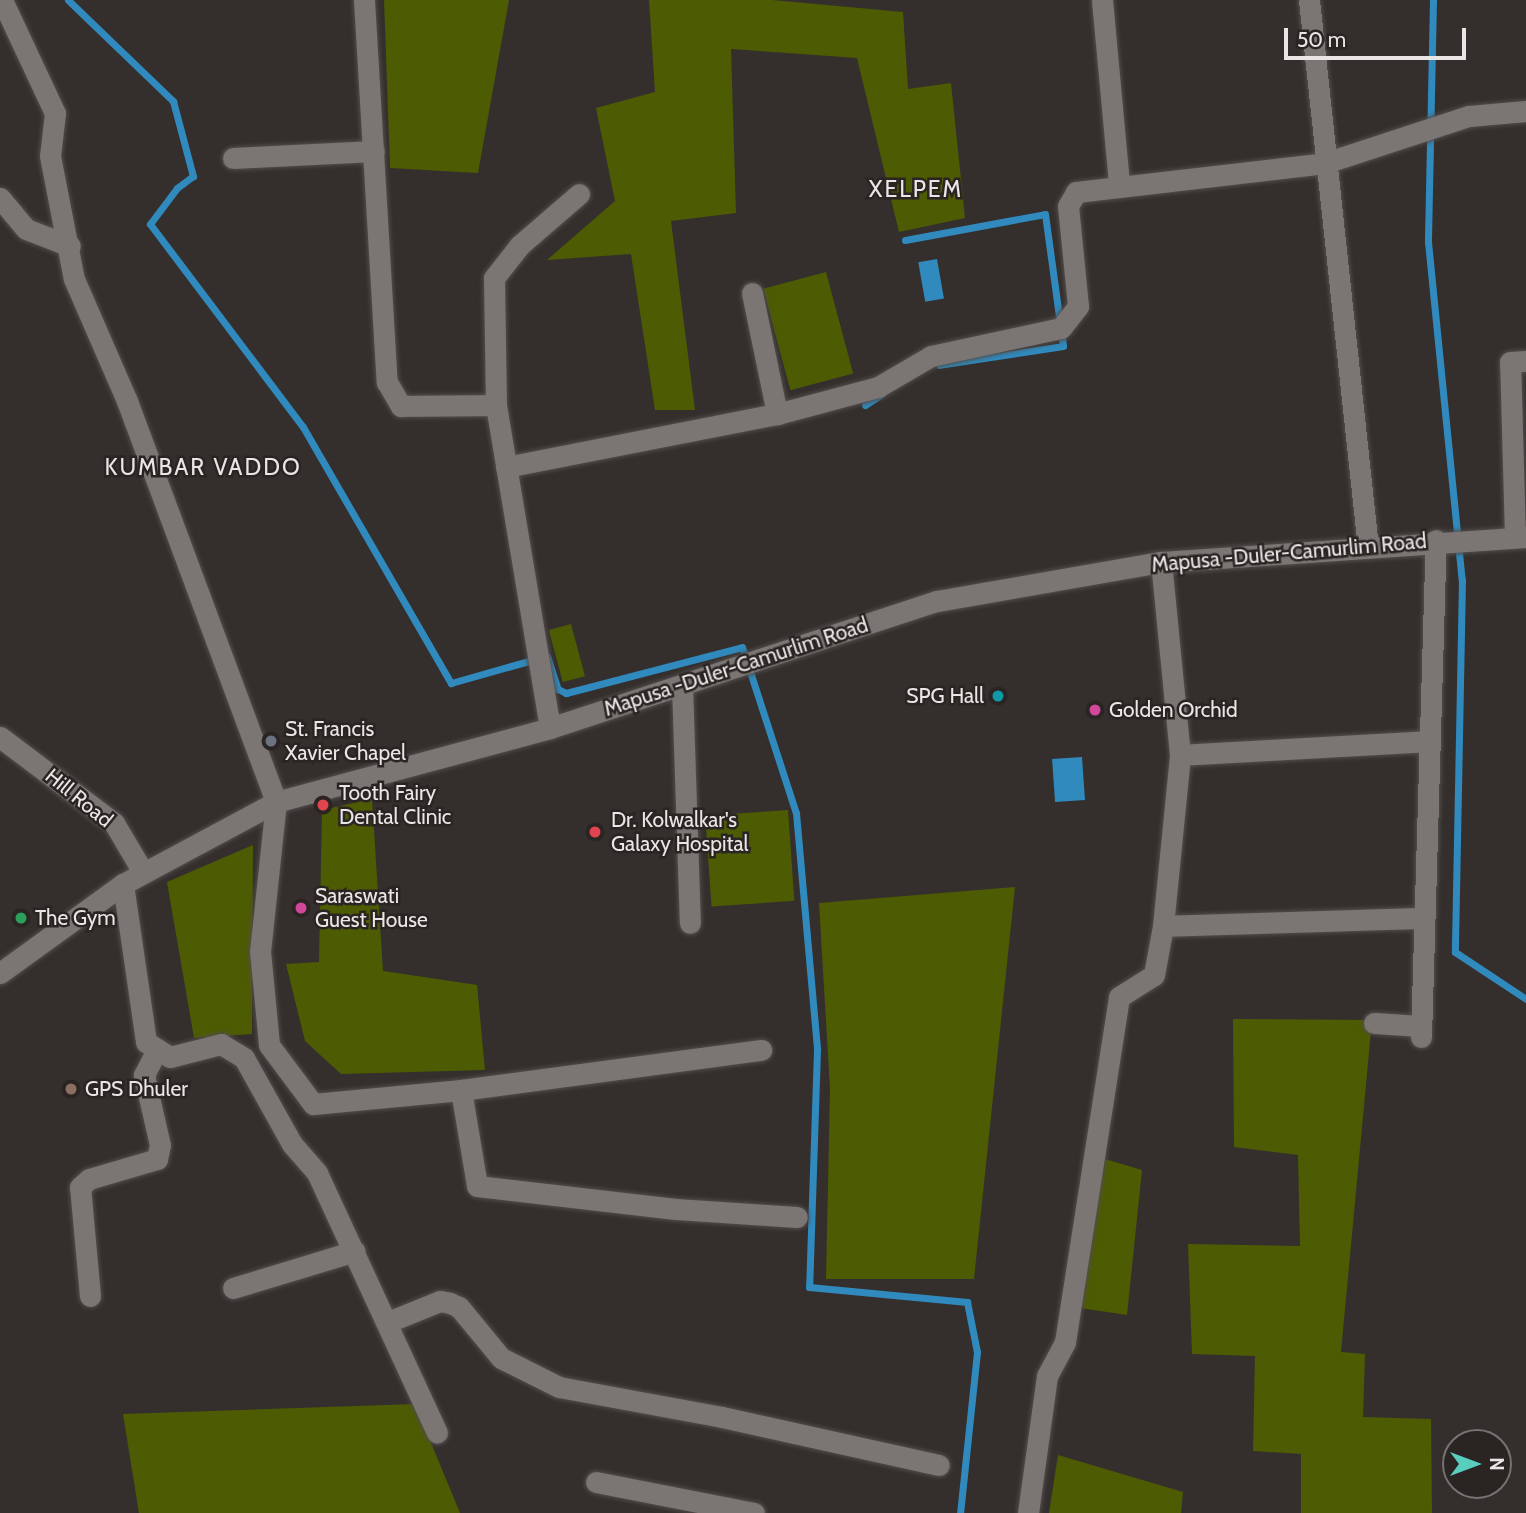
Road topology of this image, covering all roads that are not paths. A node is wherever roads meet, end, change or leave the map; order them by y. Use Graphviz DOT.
graph roads {
  1 [pos="2,0"];
  2 [pos="364,0"];
  3 [pos="1102,0"];
  4 [pos="1309,0"];
  5 [pos="1526,111"];
  6 [pos="374,151"];
  7 [pos="233,158"];
  8 [pos="1325,163"];
  9 [pos="1119,185"];
  10 [pos="579,194"];
  11 [pos="0,198"];
  12 [pos="70,246"];
  13 [pos="752,293"];
  14 [pos="1526,361"];
  15 [pos="496,405"];
  16 [pos="777,414"];
  17 [pos="506,467"];
  18 [pos="1521,537"];
  19 [pos="1436,540"];
  20 [pos="1368,548"];
  21 [pos="1161,562"];
  22 [pos="682,685"];
  23 [pos="550,728"];
  24 [pos="0,737"];
  25 [pos="1430,741"];
  26 [pos="1180,755"];
  27 [pos="276,802"];
  28 [pos="143,872"];
  29 [pos="123,884"];
  30 [pos="1424,918"];
  31 [pos="691,923"];
  32 [pos="1163,926"];
  33 [pos="0,973"];
  34 [pos="1374,1023"];
  35 [pos="157,1049"];
  36 [pos="761,1050"];
  37 [pos="461,1090"];
  38 [pos="797,1217"];
  39 [pos="355,1251"];
  40 [pos="233,1288"];
  41 [pos="90,1296"];
  42 [pos="388,1322"];
  43 [pos="438,1433"];
  44 [pos="939,1465"];
  45 [pos="596,1482"];
  46 [pos="754,1513"];
  47 [pos="1028,1513"];
  1 -- 12 [label="street"];
  2 -- 6 [label="street"];
  3 -- 9 [label="street"];
  4 -- 8 [label="street"];
  5 -- 8 [label="street"];
  6 -- 7 [label="street"];
  6 -- 15 [label="street"];
  8 -- 9 [label="street"];
  8 -- 20 [label="street"];
  9 -- 16 [label="street"];
  10 -- 15 [label="street"];
  11 -- 12 [label="street"];
  12 -- 27 [label="street"];
  13 -- 16 [label="street"];
  14 -- 18 [label="street"];
  15 -- 17 [label="street"];
  16 -- 17 [label="street"];
  17 -- 23 [label="street"];
  18 -- 19 [label="street, Mapusa -Duler-Camurlim Road"];
  19 -- 20 [label="street, Mapusa -Duler-Camurlim Road"];
  19 -- 25 [label="street"];
  20 -- 21 [label="street, Mapusa -Duler-Camurlim Road"];
  21 -- 22 [label="street, Mapusa -Duler-Camurlim Road"];
  21 -- 26 [label="street"];
  22 -- 23 [label="street, Mapusa -Duler-Camurlim Road"];
  22 -- 31 [label="street"];
  23 -- 27 [label="street, Mapusa -Duler-Camurlim Road"];
  24 -- 28 [label="street, Hill Road"];
  25 -- 26 [label="street"];
  25 -- 30 [label="street"];
  26 -- 32 [label="street"];
  27 -- 28 [label="street, Mapusa -Duler-Camurlim Road"];
  27 -- 37 [label="street"];
  28 -- 29 [label="street, Mapusa -Duler-Camurlim Road"];
  29 -- 33 [label="street, Mapusa -Duler-Camurlim Road"];
  29 -- 35 [label="street"];
  30 -- 32 [label="street"];
  30 -- 34 [label="street"];
  32 -- 47 [label="street"];
  35 -- 39 [label="street"];
  35 -- 41 [label="street"];
  36 -- 37 [label="street"];
  37 -- 38 [label="street"];
  39 -- 40 [label="street"];
  39 -- 42 [label="street"];
  42 -- 43 [label="street"];
  42 -- 44 [label="street"];
  45 -- 46 [label="street"];
}
